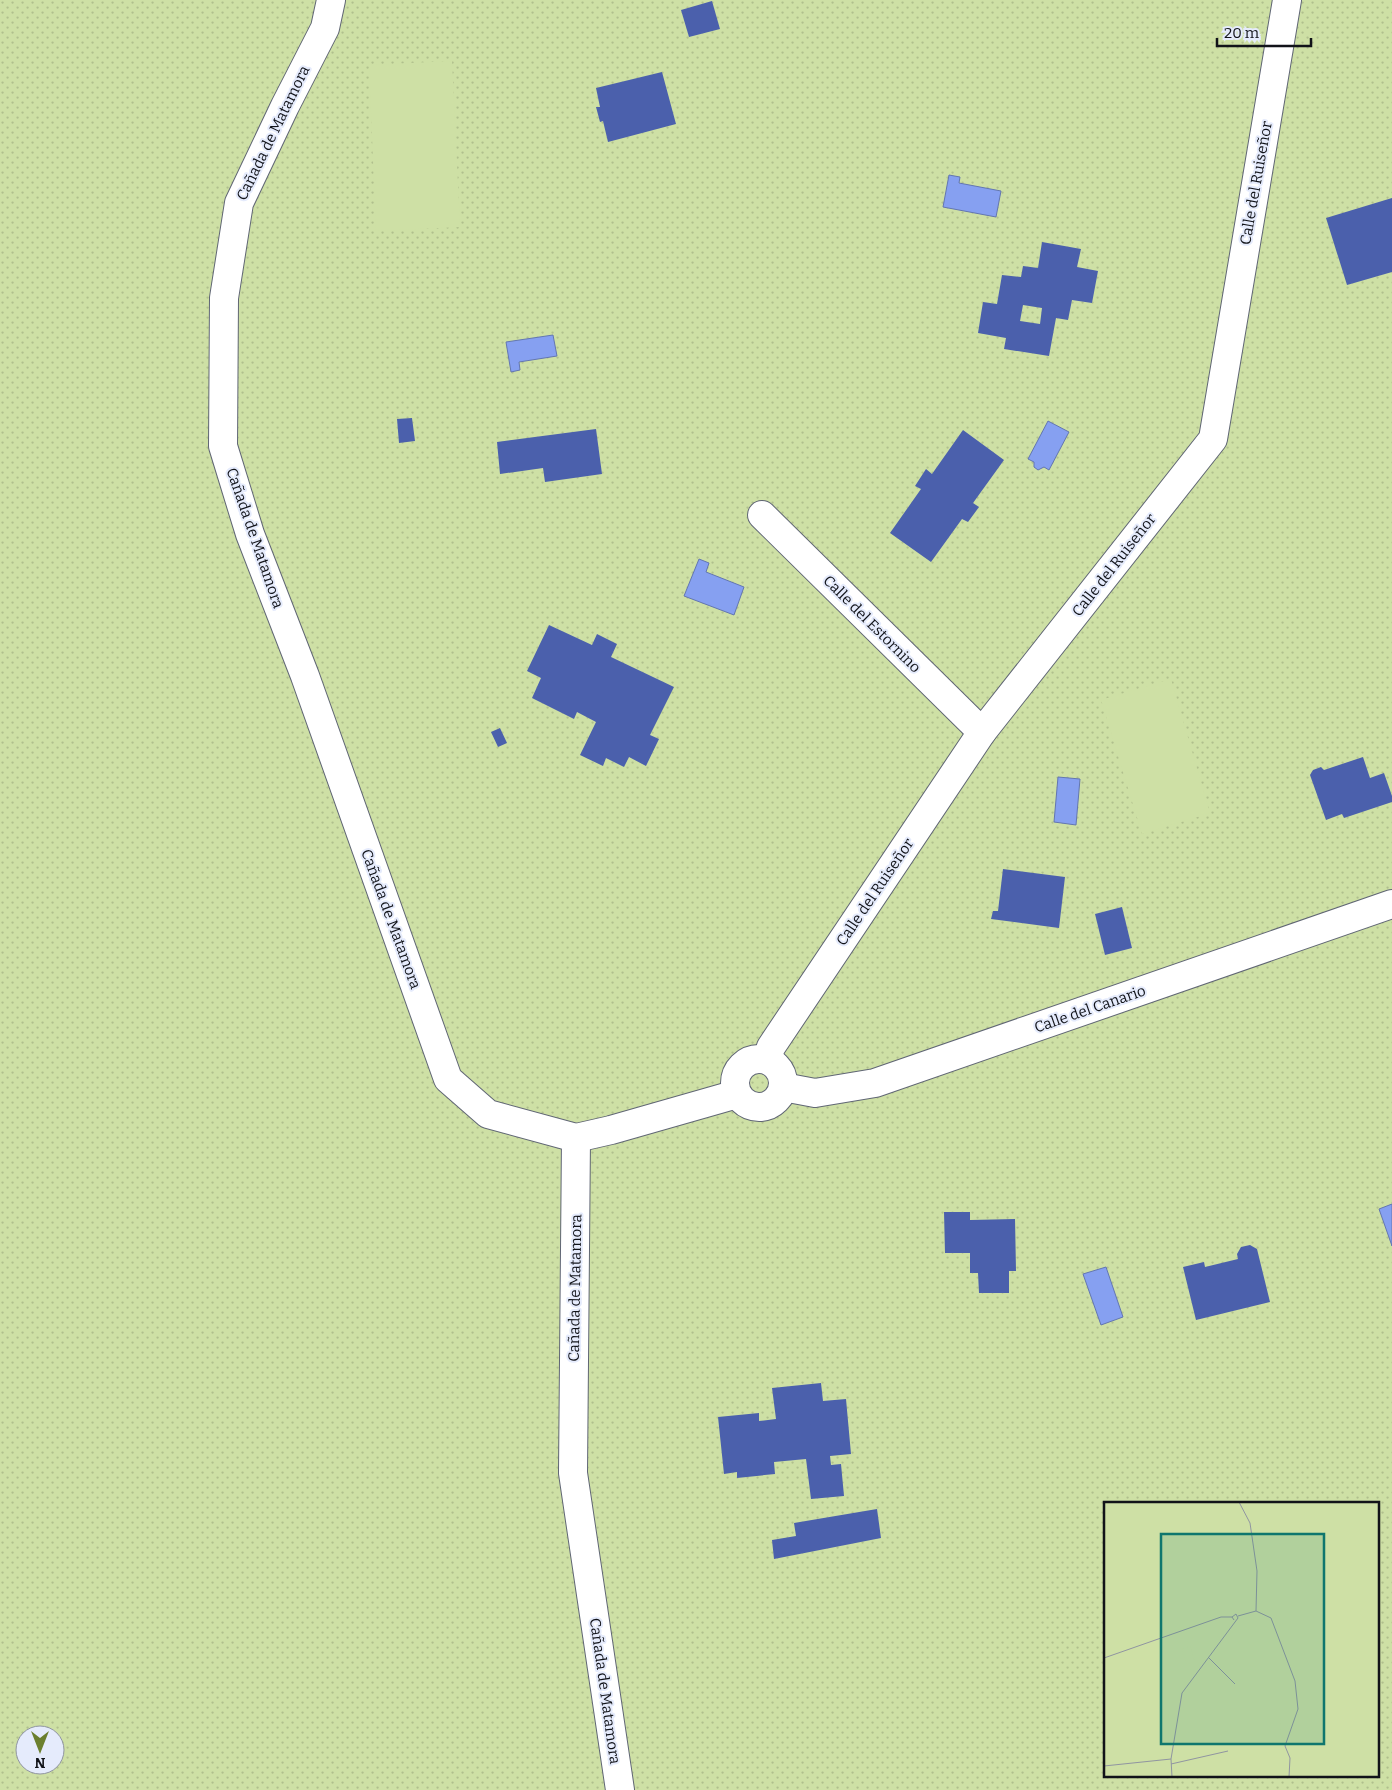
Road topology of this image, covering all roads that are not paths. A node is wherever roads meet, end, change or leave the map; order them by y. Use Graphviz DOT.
graph roads {
  1 [pos="331,0"];
  2 [pos="1287,0"];
  3 [pos="762,515"];
  4 [pos="982,732"];
  5 [pos="1392,904"];
  6 [pos="766,1059"];
  7 [pos="783,1087"];
  8 [pos="737,1094"];
  9 [pos="576,1138"];
  10 [pos="620,1790"];
  1 -- 9 [label="street, Cañada de Matamora"];
  2 -- 4 [label="street, Calle del Ruiseñor"];
  3 -- 4 [label="street, Calle del Estornino"];
  4 -- 6 [label="street, Calle del Ruiseñor"];
  5 -- 7 [label="street, Calle del Canario"];
  6 -- 7 [label="street"];
  6 -- 8 [label="street"];
  7 -- 8 [label="street"];
  8 -- 9 [label="street"];
  9 -- 10 [label="street, Cañada de Matamora"];
}
